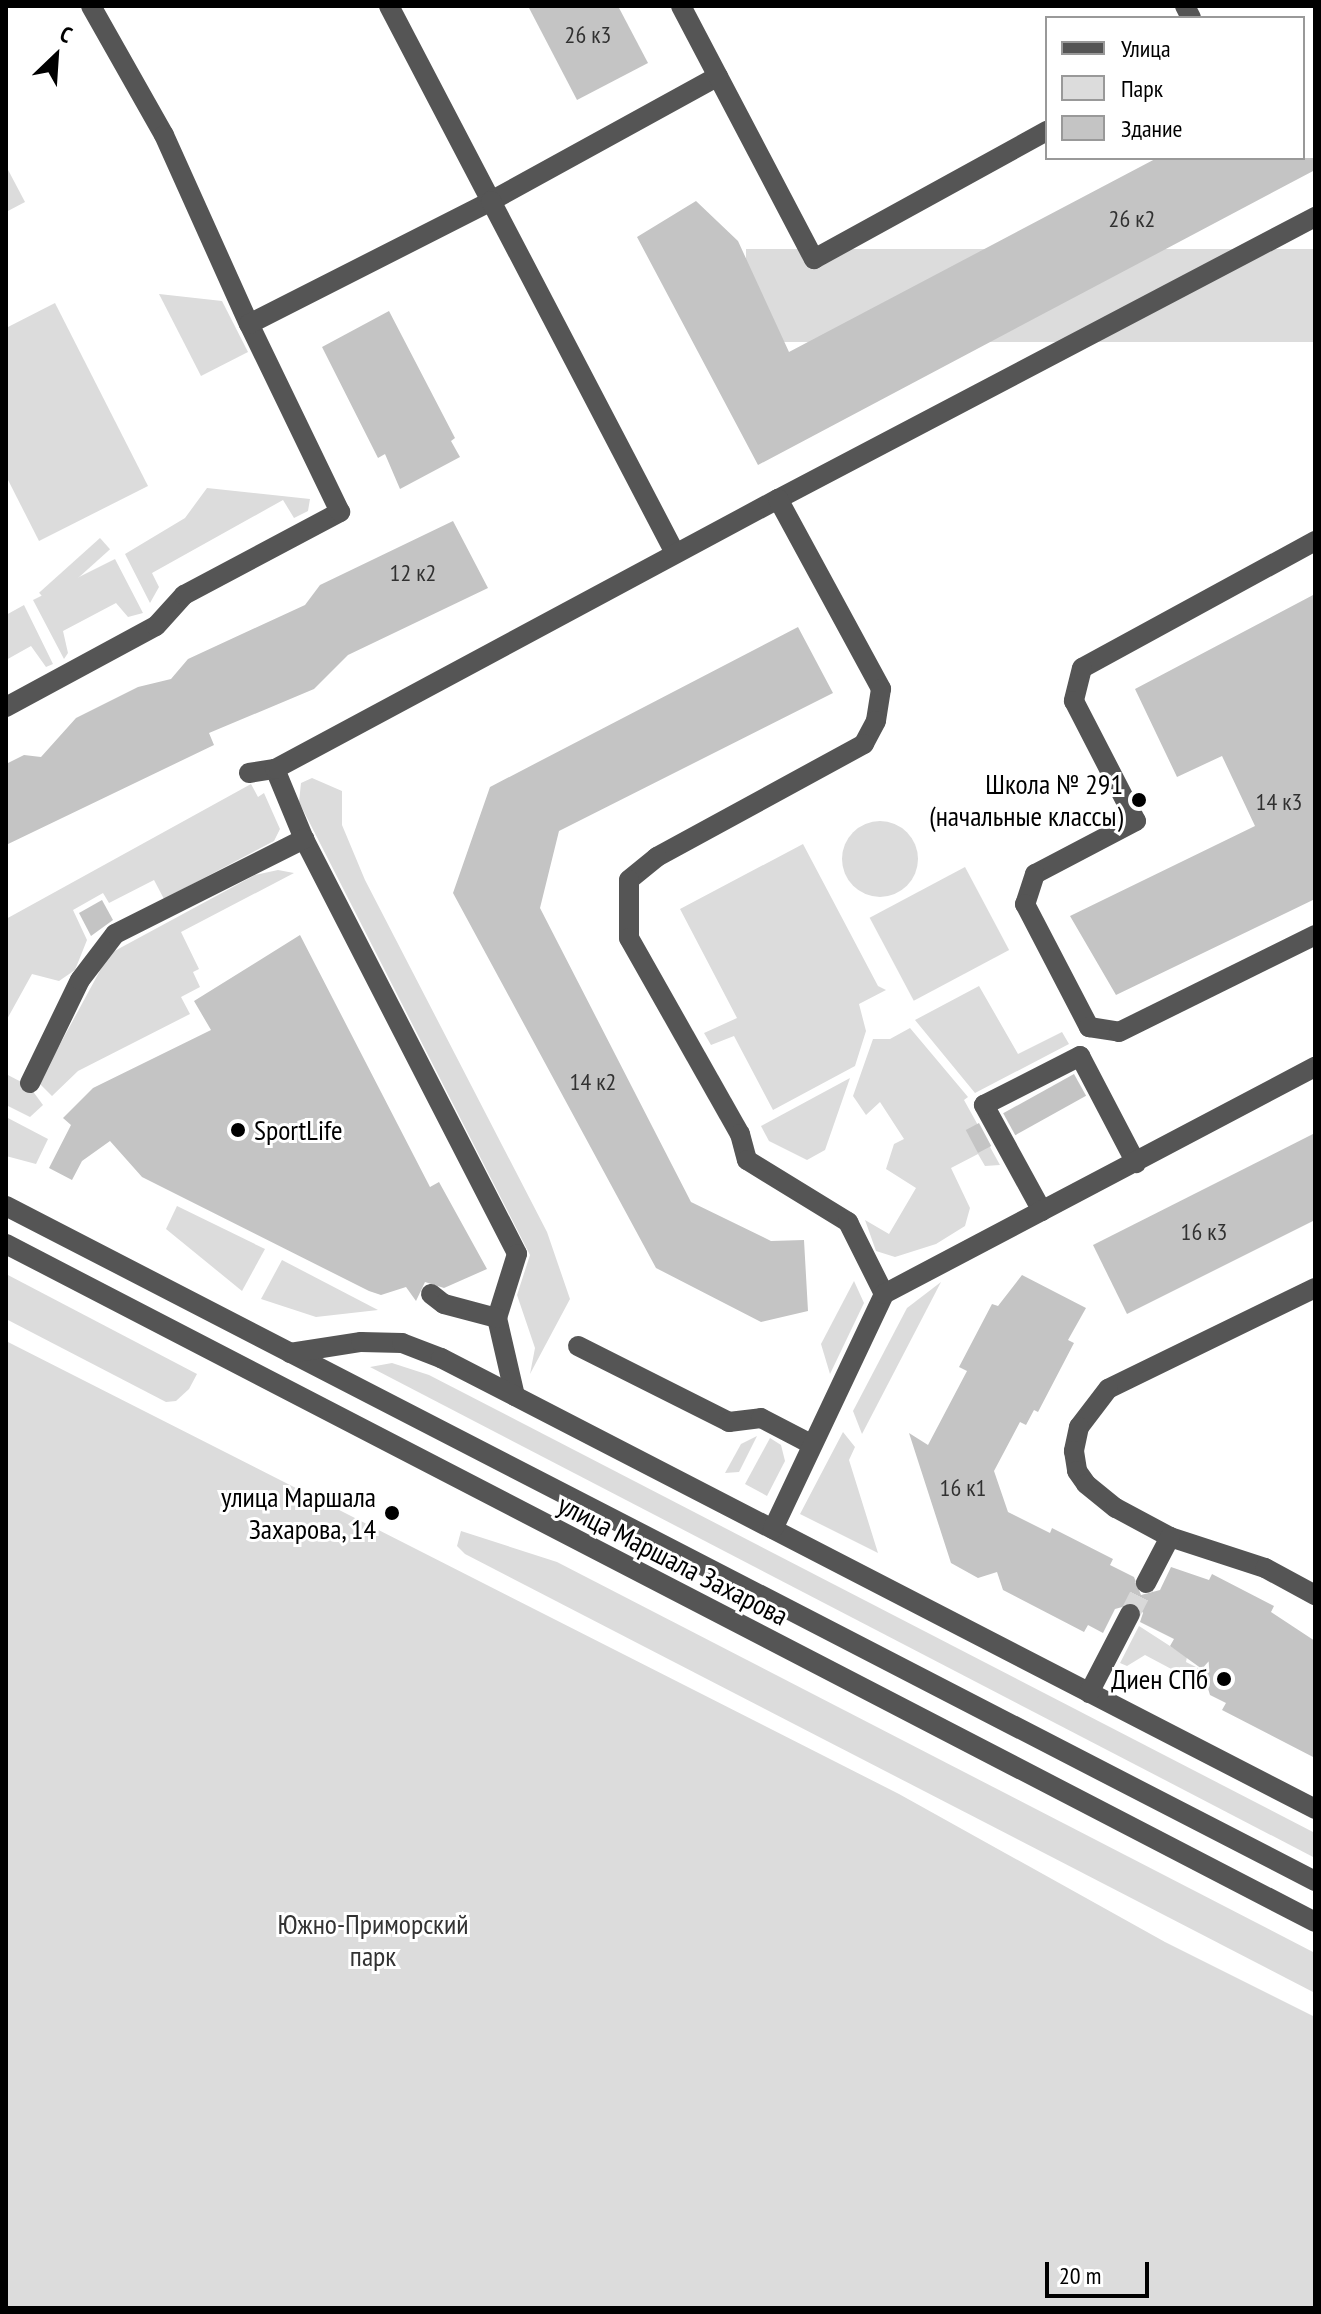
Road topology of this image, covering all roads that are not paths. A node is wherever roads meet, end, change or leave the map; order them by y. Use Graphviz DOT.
graph roads {
  1 [pos="91,6"];
  2 [pos="389,6"];
  3 [pos="681,6"];
  4 [pos="718,76"];
  5 [pos="1045,132"];
  6 [pos="491,201"];
  7 [pos="1315,217"];
  8 [pos="249,324"];
  9 [pos="778,499"];
  10 [pos="1315,541"];
  11 [pos="675,553"];
  12 [pos="6,707"];
  13 [pos="275,769"];
  14 [pos="249,773"];
  15 [pos="304,839"];
  16 [pos="1315,935"];
  17 [pos="1315,1067"];
  18 [pos="30,1083"];
  19 [pos="1136,1163"];
  20 [pos="6,1206"];
  21 [pos="1042,1211"];
  22 [pos="6,1244"];
  23 [pos="1315,1288"];
  24 [pos="431,1294"];
  25 [pos="884,1294"];
  26 [pos="497,1318"];
  27 [pos="578,1346"];
  28 [pos="290,1353"];
  29 [pos="515,1396"];
  30 [pos="811,1444"];
  31 [pos="773,1529"];
  32 [pos="1170,1537"];
  33 [pos="1146,1583"];
  34 [pos="1315,1595"];
  35 [pos="1130,1614"];
  36 [pos="1089,1693"];
  37 [pos="1315,1809"];
  38 [pos="1315,1881"];
  39 [pos="1315,1922"];
  1 -- 8 [label="street"];
  2 -- 6 [label="street"];
  3 -- 4 [label="street"];
  4 -- 5 [label="street"];
  4 -- 6 [label="street"];
  6 -- 8 [label="street"];
  6 -- 11 [label="street"];
  7 -- 9 [label="street"];
  8 -- 12 [label="street"];
  9 -- 11 [label="street"];
  9 -- 25 [label="street"];
  10 -- 16 [label="street"];
  11 -- 13 [label="street"];
  13 -- 14 [label="street"];
  13 -- 15 [label="street"];
  15 -- 18 [label="street"];
  15 -- 26 [label="street"];
  17 -- 19 [label="street"];
  19 -- 21 [label="street"];
  19 -- 21 [label="street"];
  20 -- 28 [label="street, улица Маршала Захарова"];
  21 -- 25 [label="street"];
  22 -- 39 [label="street, улица Маршала Захарова"];
  23 -- 32 [label="street"];
  24 -- 26 [label="street"];
  25 -- 30 [label="street"];
  26 -- 29 [label="street"];
  27 -- 30 [label="street"];
  28 -- 29 [label="street"];
  28 -- 38 [label="street, улица Маршала Захарова"];
  29 -- 31 [label="street"];
  30 -- 31 [label="street"];
  31 -- 36 [label="street"];
  32 -- 33 [label="street"];
  32 -- 34 [label="street"];
  35 -- 36 [label="street"];
  36 -- 37 [label="street"];
}
